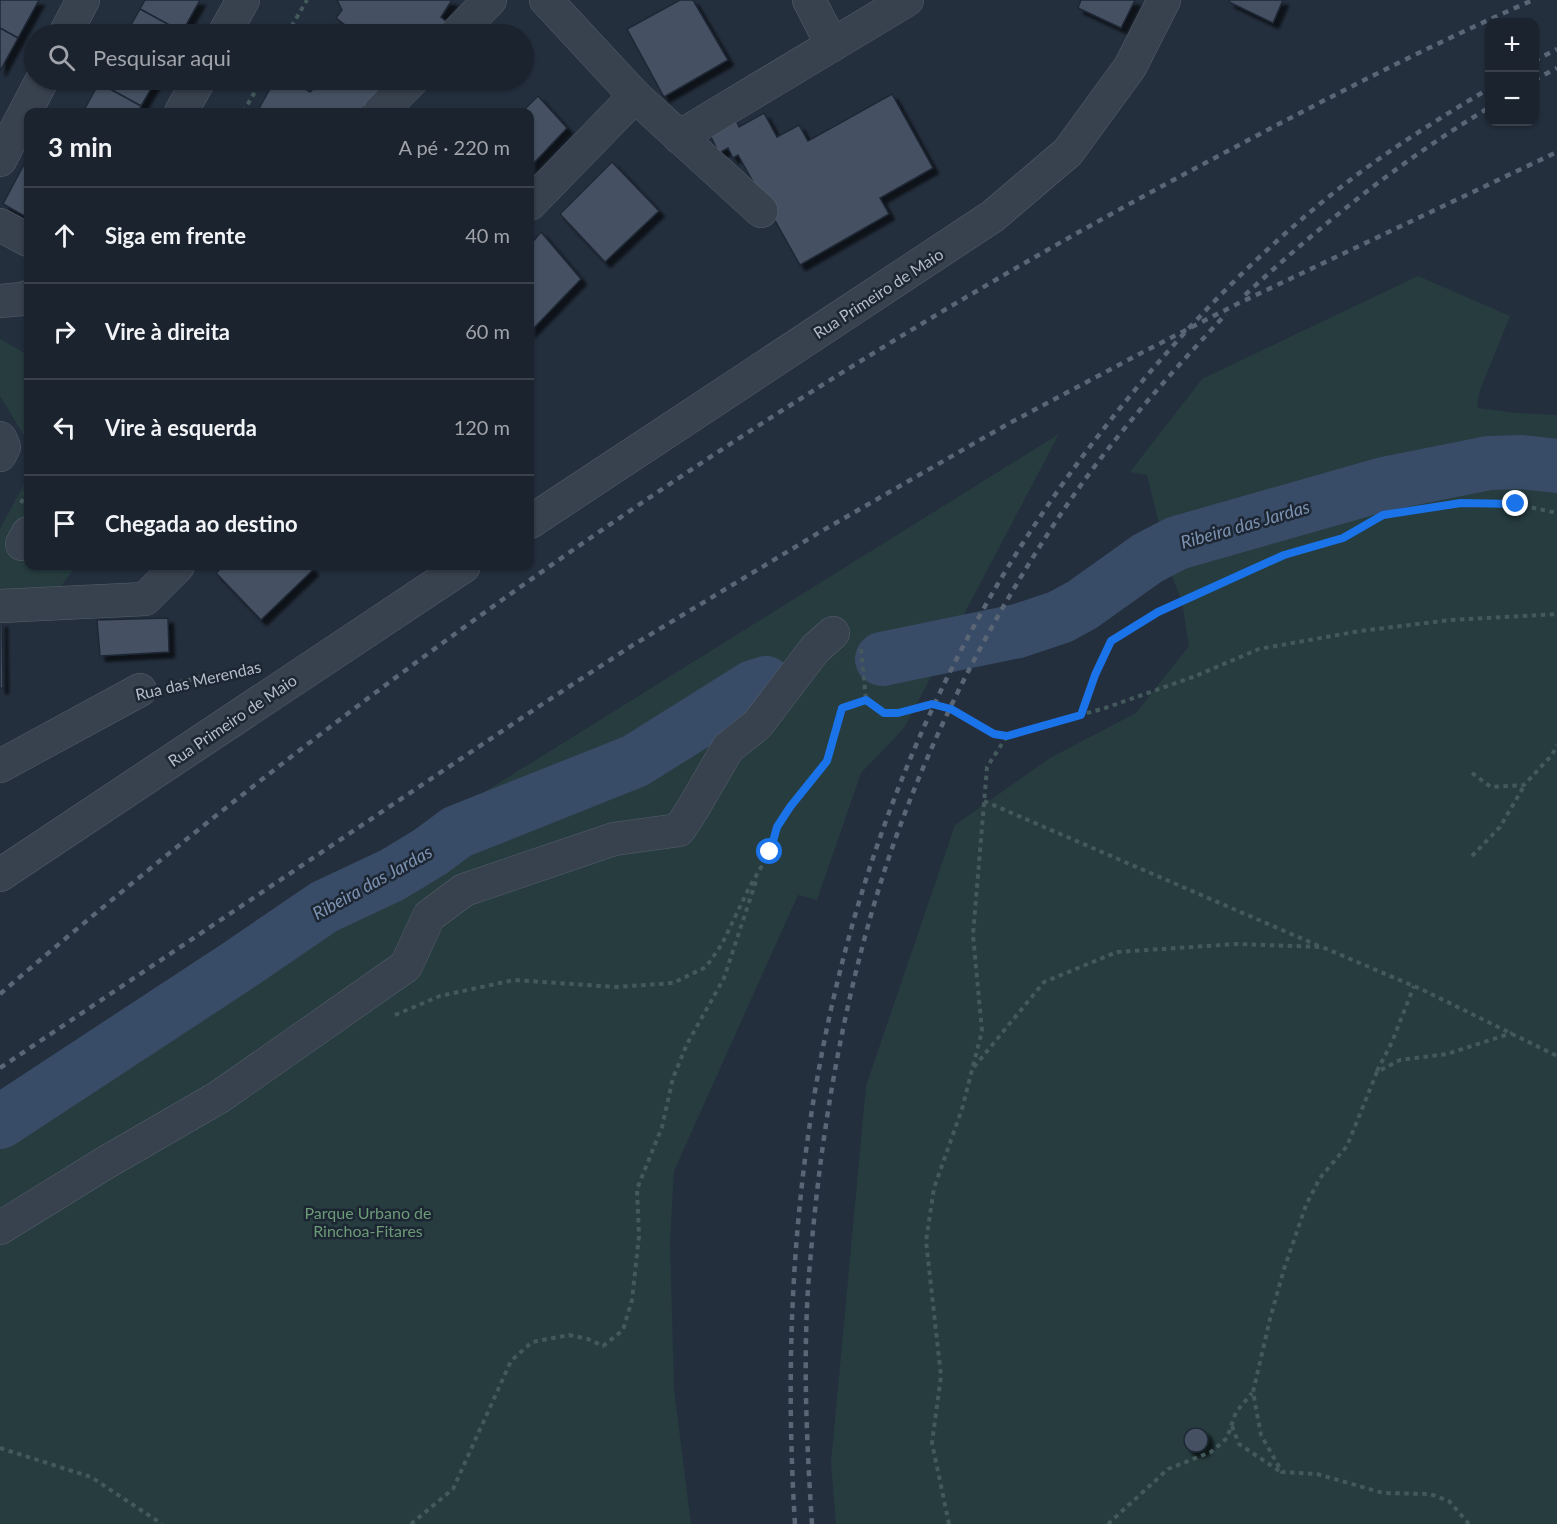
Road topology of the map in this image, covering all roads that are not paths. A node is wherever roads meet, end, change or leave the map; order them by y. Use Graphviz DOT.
graph roads {
  1 [pos="83,0"];
  2 [pos="243,0"];
  3 [pos="490,0"];
  4 [pos="546,0"];
  5 [pos="809,0"];
  6 [pos="907,0"];
  7 [pos="1164,0"];
  8 [pos="70,24"];
  9 [pos="230,24"];
  10 [pos="466,24"];
  11 [pos="832,45"];
  12 [pos="37,90"];
  13 [pos="193,90"];
  14 [pos="402,90"];
  15 [pos="635,96"];
  16 [pos="27,108"];
  17 [pos="183,108"];
  18 [pos="384,108"];
  19 [pos="24,114"];
  20 [pos="680,137"];
  21 [pos="0,160"];
  22 [pos="534,200"];
  23 [pos="761,211"];
  24 [pos="0,225"];
  25 [pos="24,238"];
  26 [pos="24,298"];
  27 [pos="0,301"];
  28 [pos="0,438"];
  29 [pos="0,455"];
  30 [pos="534,519"];
  31 [pos="174,570"];
  32 [pos="458,570"];
  33 [pos="0,606"];
  34 [pos="833,633"];
  35 [pos="140,690"];
  36 [pos="0,766"];
  37 [pos="0,875"];
  38 [pos="0,1228"];
  1 -- 8 [label="street"];
  2 -- 9 [label="street"];
  3 -- 10 [label="street"];
  4 -- 15 [label="street"];
  5 -- 11 [label="street"];
  6 -- 11 [label="street"];
  7 -- 30 [label="street, Rua Primeiro de Maio"];
  11 -- 20 [label="street"];
  12 -- 16 [label="street"];
  13 -- 17 [label="street"];
  14 -- 18 [label="street"];
  15 -- 20 [label="street"];
  15 -- 22 [label="street"];
  19 -- 21 [label="street"];
  20 -- 23 [label="street"];
  24 -- 25 [label="street"];
  26 -- 27 [label="street"];
  28 -- 29 [label="street"];
  31 -- 33 [label="street"];
  32 -- 37 [label="street, Rua Primeiro de Maio"];
  34 -- 38 [label="street"];
  35 -- 36 [label="street, Rua das Merendas"];
}
